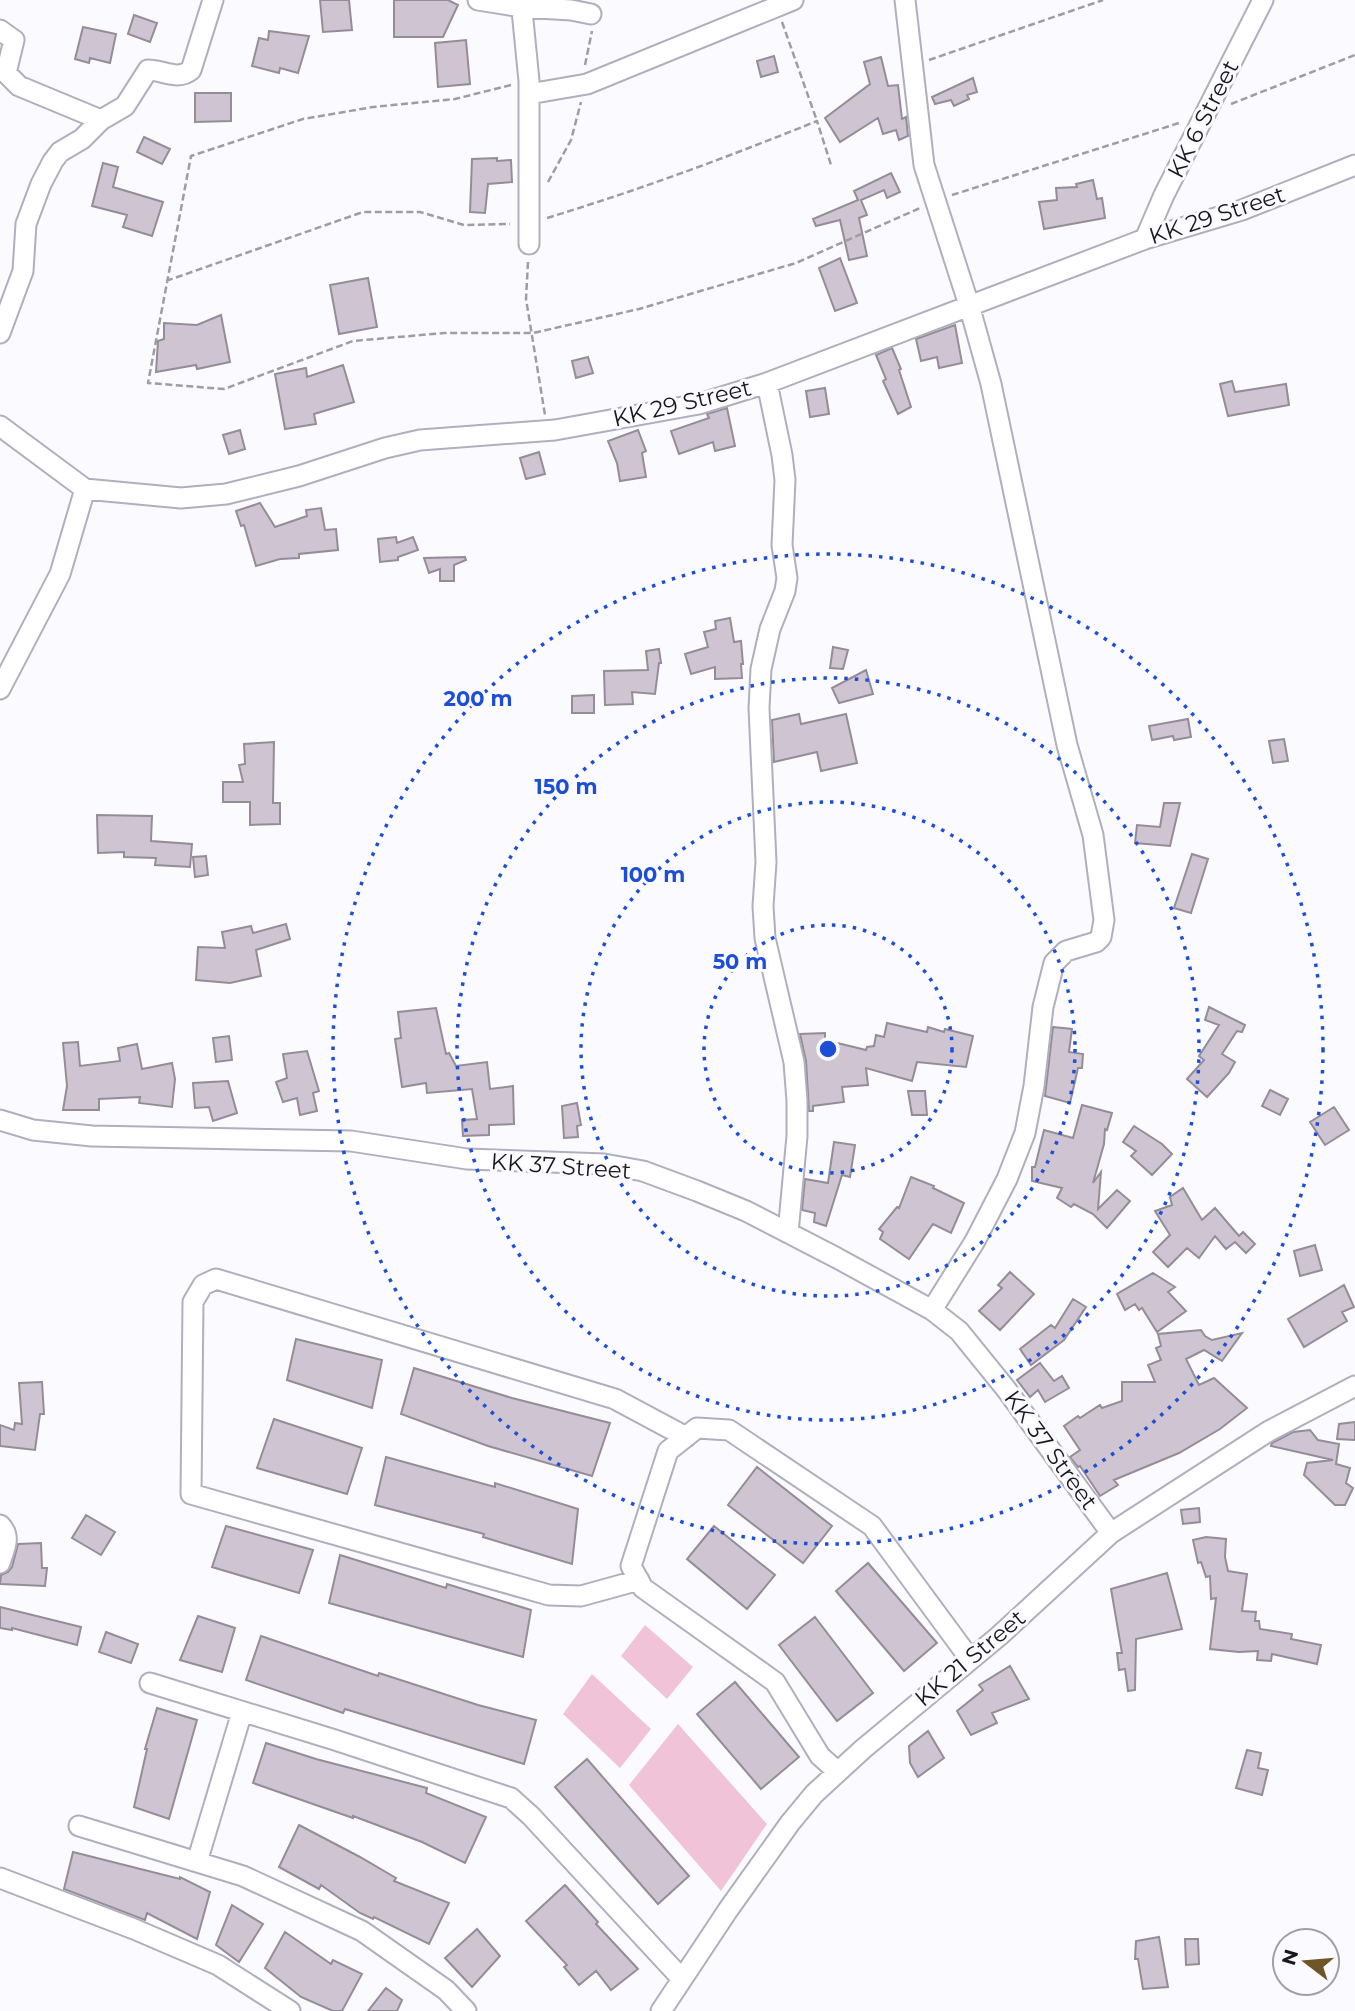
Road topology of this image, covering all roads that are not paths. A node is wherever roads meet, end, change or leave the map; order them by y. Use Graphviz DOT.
graph roads {
  1 [pos="213,0"];
  2 [pos="478,0"];
  3 [pos="905,0"];
  4 [pos="1263,0"];
  5 [pos="521,3"];
  6 [pos="785,3"];
  7 [pos="591,14"];
  8 [pos="0,30"];
  9 [pos="528,88"];
  10 [pos="101,120"];
  11 [pos="1355,164"];
  12 [pos="1145,239"];
  13 [pos="529,244"];
  14 [pos="969,305"];
  15 [pos="0,333"];
  16 [pos="767,383"];
  17 [pos="0,426"];
  18 [pos="85,489"];
  19 [pos="0,689"];
  20 [pos="0,1120"];
  21 [pos="788,1233"];
  22 [pos="932,1310"];
  23 [pos="1355,1386"];
  24 [pos="686,1437"];
  25 [pos="0,1525"];
  26 [pos="1111,1533"];
  27 [pos="0,1563"];
  28 [pos="639,1580"];
  29 [pos="970,1659"];
  30 [pos="150,1683"];
  31 [pos="242,1712"];
  32 [pos="838,1772"];
  33 [pos="79,1826"];
  34 [pos="198,1862"];
  35 [pos="0,1878"];
  36 [pos="682,1979"];
  37 [pos="290,2011"];
  38 [pos="466,2011"];
  39 [pos="661,2011"];
  1 -- 10 [label="street"];
  2 -- 5 [label="street"];
  3 -- 14 [label="street"];
  4 -- 12 [label="street, KK 6 Street"];
  5 -- 7 [label="street"];
  5 -- 9 [label="street"];
  6 -- 9 [label="street"];
  8 -- 10 [label="street"];
  9 -- 13 [label="street"];
  10 -- 15 [label="street"];
  11 -- 12 [label="street, KK 29 Street"];
  12 -- 14 [label="street, KK 29 Street"];
  14 -- 16 [label="street, KK 29 Street"];
  14 -- 22 [label="street"];
  16 -- 18 [label="street, KK 29 Street"];
  16 -- 21 [label="street"];
  17 -- 18 [label="street, KK 29 Street"];
  18 -- 19 [label="street"];
  20 -- 21 [label="street, KK 37 Street"];
  21 -- 22 [label="street, KK 37 Street"];
  22 -- 26 [label="street, KK 37 Street"];
  23 -- 26 [label="street, KK 21 Street"];
  24 -- 28 [label="street"];
  24 -- 28 [label="street"];
  24 -- 29 [label="street"];
  25 -- 27 [label="street"];
  26 -- 29 [label="street, KK 21 Street"];
  28 -- 32 [label="street"];
  29 -- 32 [label="street, KK 21 Street"];
  30 -- 31 [label="street"];
  31 -- 34 [label="street"];
  31 -- 36 [label="street"];
  32 -- 36 [label="street, KK 21 Street"];
  33 -- 34 [label="street"];
  34 -- 38 [label="street"];
  35 -- 37 [label="street"];
  36 -- 39 [label="street, KK 21 Street"];
}
